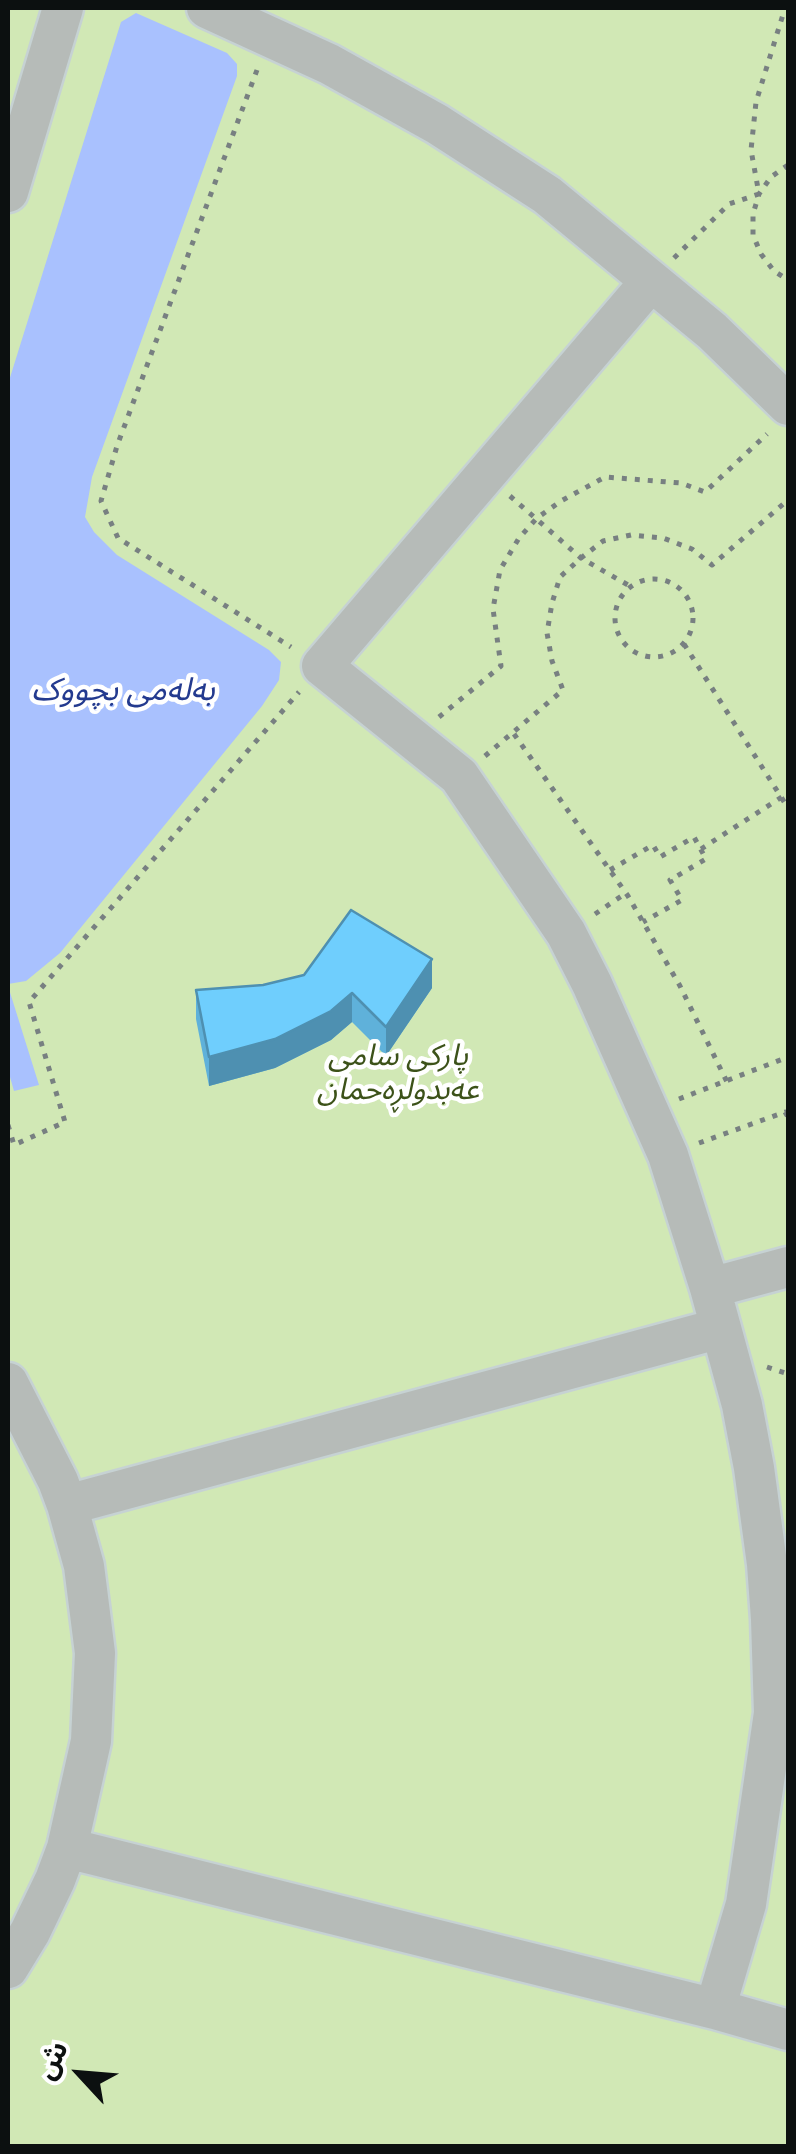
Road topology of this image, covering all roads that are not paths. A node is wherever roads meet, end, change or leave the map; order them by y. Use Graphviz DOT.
graph roads {
  1 [pos="64,8"];
  2 [pos="207,8"];
  3 [pos="8,192"];
  4 [pos="650,281"];
  5 [pos="782,416"];
  6 [pos="788,1267"];
  7 [pos="710,1288"];
  8 [pos="720,1328"];
  9 [pos="8,1384"];
  10 [pos="67,1505"];
  11 [pos="67,1848"];
  12 [pos="8,1968"];
  13 [pos="716,2009"];
  14 [pos="788,2030"];
  1 -- 3 [label="lane"];
  2 -- 4 [label="lane"];
  4 -- 5 [label="lane"];
  4 -- 7 [label="lane"];
  6 -- 7 [label="lane"];
  7 -- 8 [label="lane"];
  8 -- 10 [label="lane"];
  8 -- 13 [label="lane"];
  9 -- 10 [label="lane"];
  10 -- 11 [label="lane"];
  11 -- 12 [label="lane"];
  11 -- 13 [label="lane"];
  13 -- 14 [label="lane"];
}
